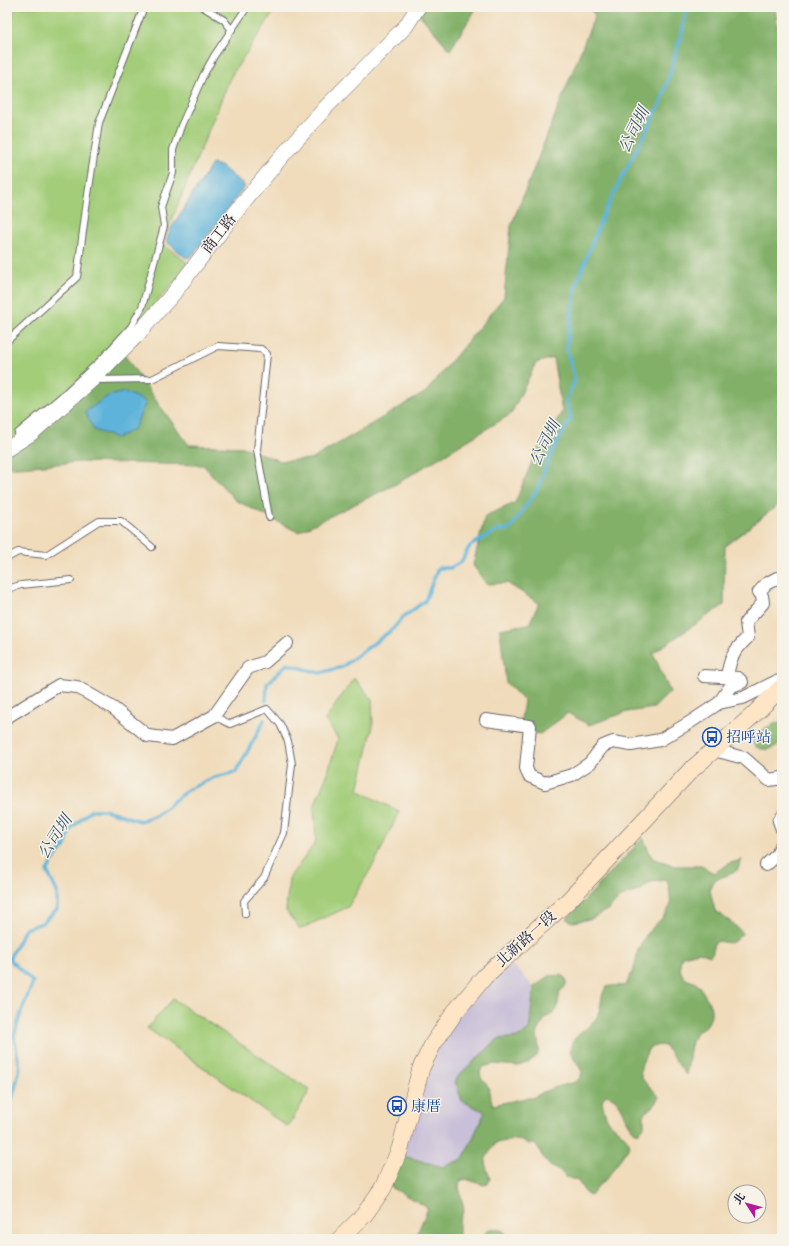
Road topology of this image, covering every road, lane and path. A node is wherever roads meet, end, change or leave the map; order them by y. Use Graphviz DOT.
graph roads {
  1 [pos="144,7"];
  2 [pos="203,7"];
  3 [pos="247,7"];
  4 [pos="418,7"];
  5 [pos="231,29"];
  6 [pos="7,341"];
  7 [pos="92,380"];
  8 [pos="7,441"];
  9 [pos="7,449"];
  10 [pos="269,517"];
  11 [pos="152,547"];
  12 [pos="7,558"];
  13 [pos="782,579"];
  14 [pos="71,580"];
  15 [pos="7,590"];
  16 [pos="287,643"];
  17 [pos="704,676"];
  18 [pos="727,677"];
  19 [pos="782,682"];
  20 [pos="782,687"];
  21 [pos="719,703"];
  22 [pos="214,716"];
  23 [pos="7,717"];
  24 [pos="486,720"];
  25 [pos="714,750"];
  26 [pos="782,778"];
  27 [pos="782,816"];
  28 [pos="782,829"];
  29 [pos="782,844"];
  30 [pos="766,865"];
  31 [pos="245,914"];
  32 [pos="340,1239"];
  1 -- 6 [label="lane"];
  2 -- 5 [label="lane"];
  3 -- 5 [label="lane"];
  4 -- 7 [label="street, 商工路"];
  5 -- 8 [label="lane"];
  7 -- 9 [label="street, 商工路"];
  7 -- 10 [label="lane"];
  11 -- 12 [label="lane"];
  13 -- 18 [label="street"];
  14 -- 15 [label="lane"];
  16 -- 22 [label="street"];
  17 -- 18 [label="street"];
  18 -- 21 [label="street"];
  19 -- 21 [label="street"];
  20 -- 25 [label="main road, 北新路一段"];
  21 -- 24 [label="street"];
  22 -- 23 [label="street"];
  22 -- 31 [label="lane"];
  25 -- 26 [label="street"];
  25 -- 32 [label="main road, 北新路一段"];
  27 -- 28 [label="street"];
  29 -- 30 [label="street"];
}
